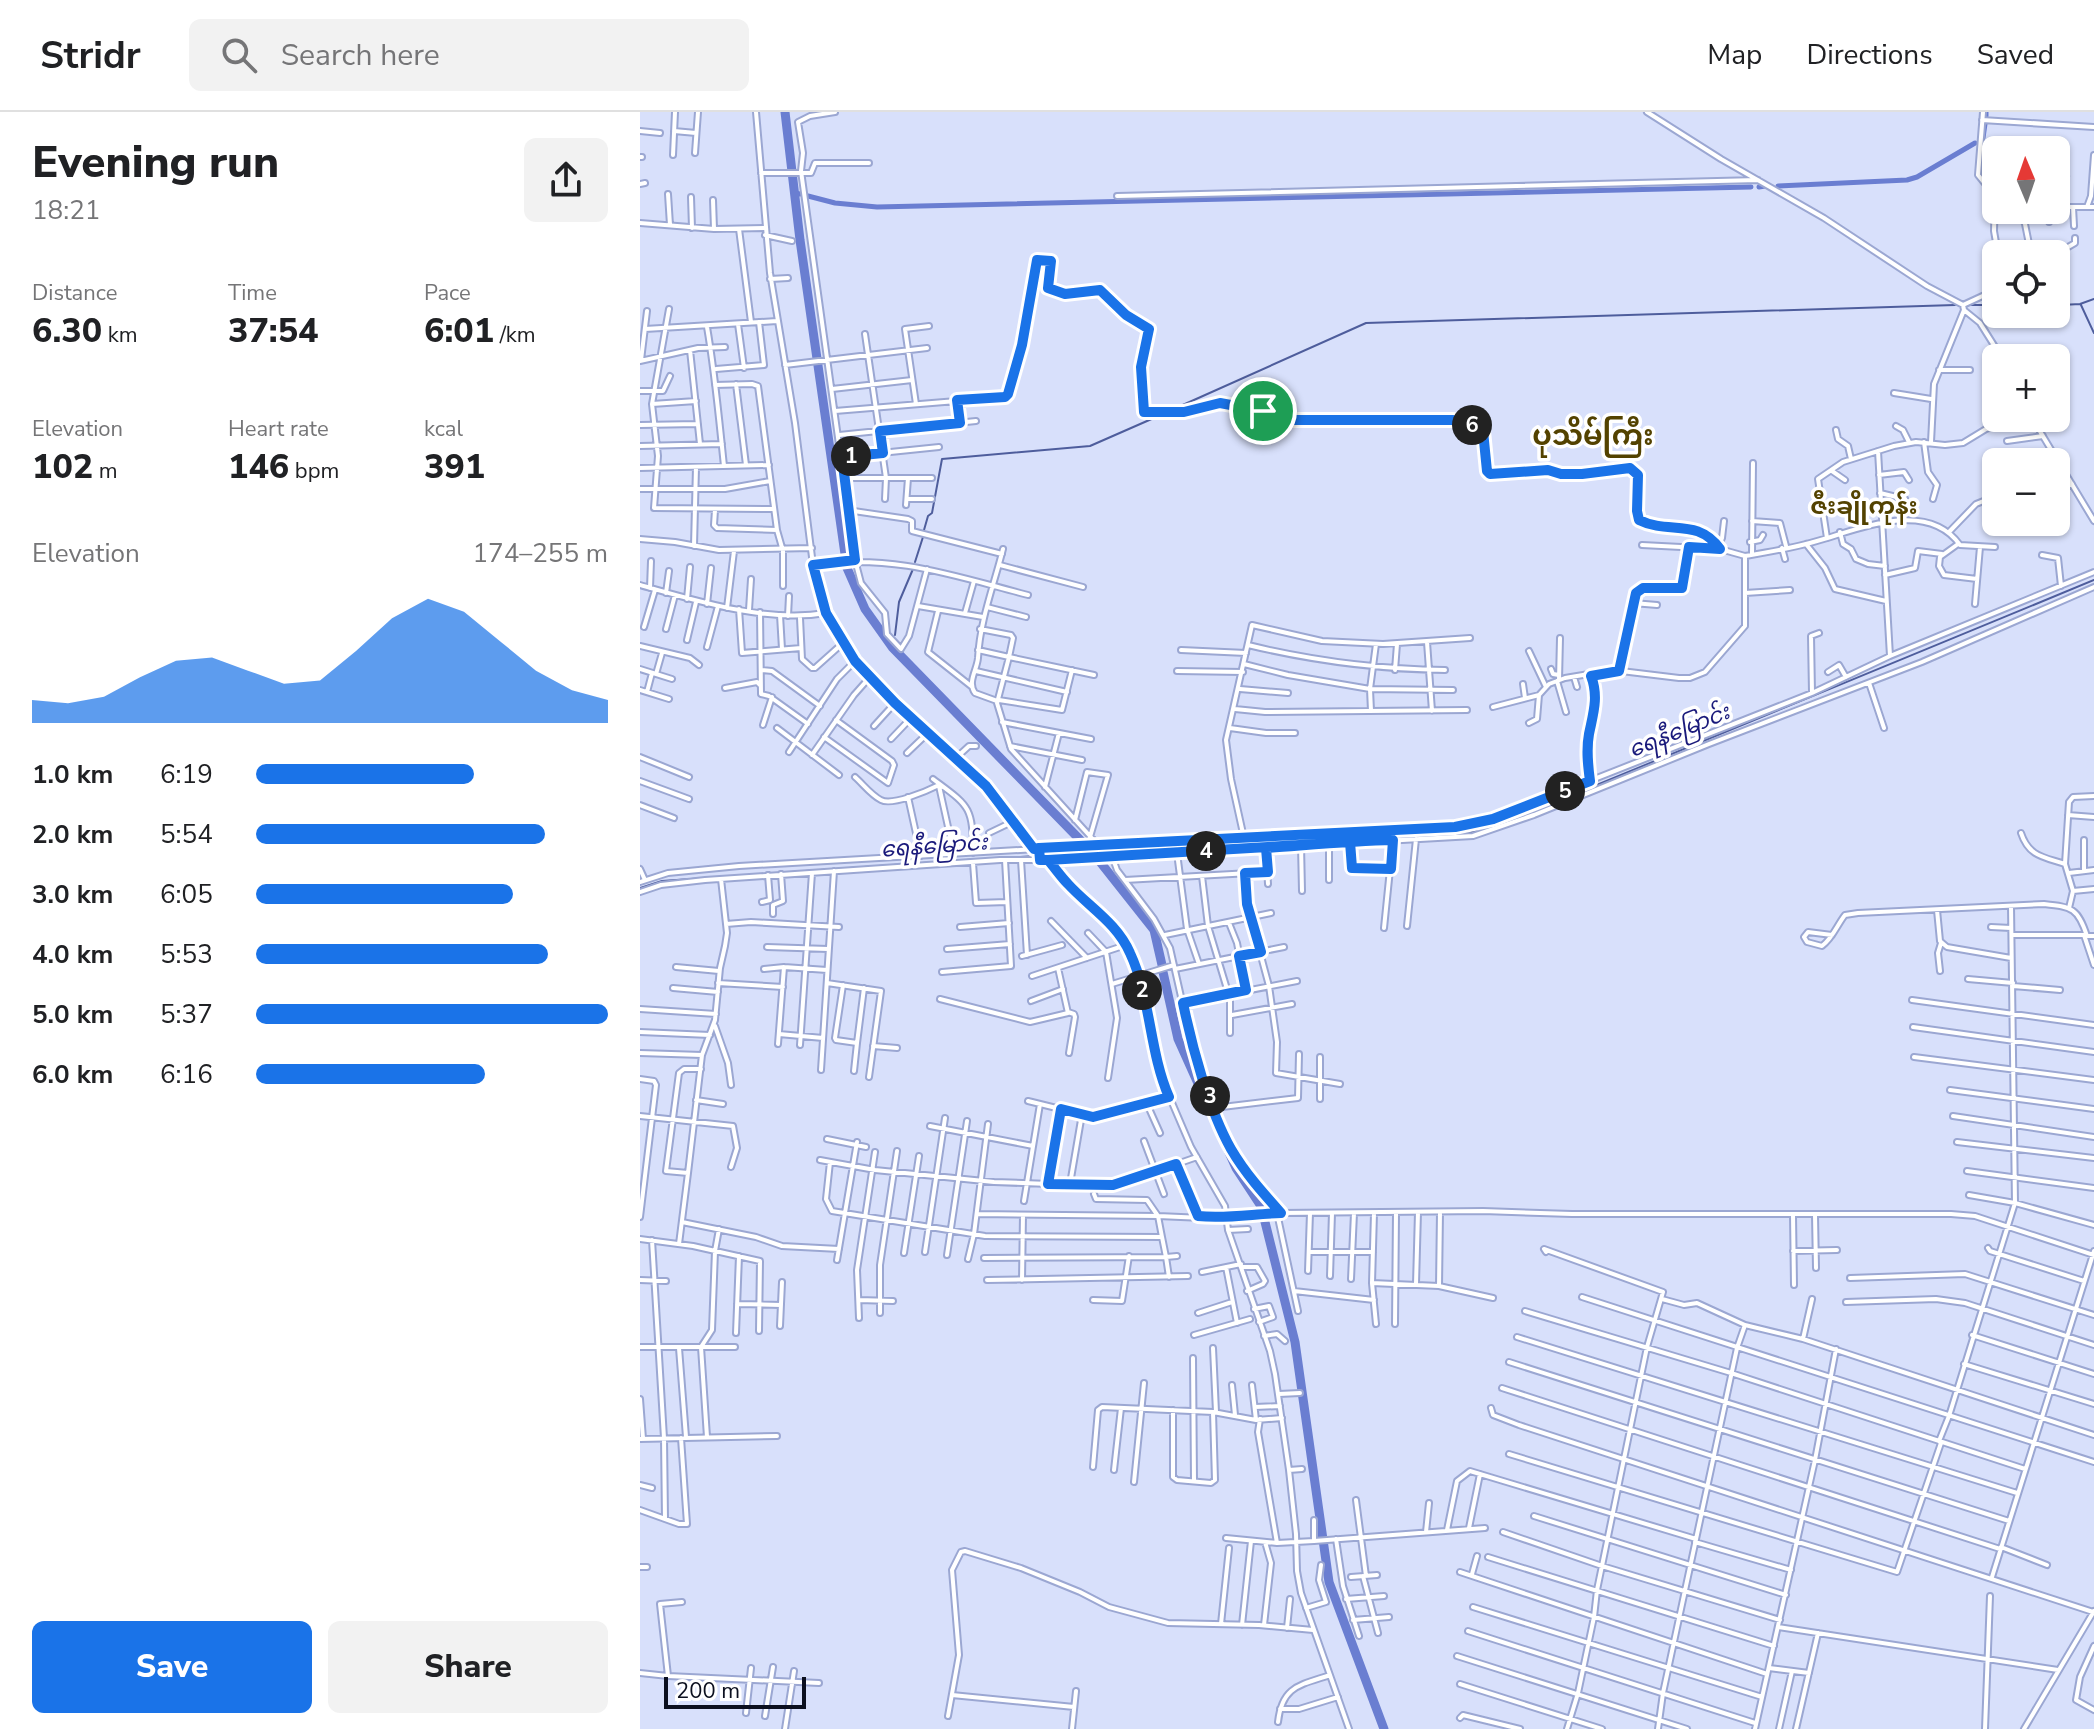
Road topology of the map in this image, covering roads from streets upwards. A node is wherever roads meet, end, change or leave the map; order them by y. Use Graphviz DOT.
graph roads {
  1 [pos="675,112"];
  2 [pos="698,112"];
  3 [pos="756,112"];
  4 [pos="835,112"];
  5 [pos="1647,112"];
  6 [pos="1983,112"];
  7 [pos="1982,120"];
  8 [pos="2094,127"];
  9 [pos="640,131"];
  10 [pos="674,131"];
  11 [pos="660,133"];
  12 [pos="696,133"];
  13 [pos="695,153"];
  14 [pos="673,155"];
  15 [pos="2094,155"];
  16 [pos="869,163"];
  17 [pos="801,171"];
  18 [pos="761,173"];
  19 [pos="1758,180"];
  20 [pos="1982,180"];
  21 [pos="668,194"];
  22 [pos="1117,196"];
  23 [pos="691,197"];
  24 [pos="713,200"];
  25 [pos="2073,207"];
  26 [pos="2087,207"];
  27 [pos="2094,207"];
  28 [pos="640,223"];
  29 [pos="670,225"];
  30 [pos="2074,226"];
  31 [pos="692,228"];
  32 [pos="765,228"];
  33 [pos="714,229"];
  34 [pos="739,229"];
  35 [pos="765,235"];
  36 [pos="2075,238"];
  37 [pos="792,241"];
  38 [pos="2070,246"];
  39 [pos="788,278"];
  40 [pos="770,279"];
  41 [pos="1982,297"];
  42 [pos="1963,307"];
  43 [pos="669,309"];
  44 [pos="647,311"];
  45 [pos="777,321"];
  46 [pos="759,322"];
  47 [pos="751,323"];
  48 [pos="738,324"];
  49 [pos="929,326"];
  50 [pos="666,327"];
  51 [pos="707,327"];
  52 [pos="645,329"];
  53 [pos="865,334"];
  54 [pos="1993,344"];
  55 [pos="725,347"];
  56 [pos="711,348"];
  57 [pos="927,348"];
  58 [pos="690,350"];
  59 [pos="907,350"];
  60 [pos="867,354"];
  61 [pos="662,358"];
  62 [pos="827,359"];
  63 [pos="640,362"];
  64 [pos="785,365"];
  65 [pos="744,368"];
  66 [pos="716,369"];
  67 [pos="1939,370"];
  68 [pos="1970,370"];
  69 [pos="670,376"];
  70 [pos="912,380"];
  71 [pos="736,384"];
  72 [pos="715,385"];
  73 [pos="872,385"];
  74 [pos="832,389"];
  75 [pos="654,390"];
  76 [pos="640,391"];
  77 [pos="1894,393"];
  78 [pos="1932,399"];
  79 [pos="957,400"];
  80 [pos="696,401"];
  81 [pos="652,404"];
  82 [pos="916,404"];
  83 [pos="876,407"];
  84 [pos="835,411"];
  85 [pos="976,421"];
  86 [pos="960,423"];
  87 [pos="698,424"];
  88 [pos="640,425"];
  89 [pos="654,425"];
  90 [pos="1896,426"];
  91 [pos="1836,430"];
  92 [pos="880,431"];
  93 [pos="1982,431"];
  94 [pos="2040,432"];
  95 [pos="839,435"];
  96 [pos="2043,436"];
  97 [pos="2007,441"];
  98 [pos="1924,442"];
  99 [pos="1931,442"];
  100 [pos="1910,443"];
  101 [pos="700,444"];
  102 [pos="722,444"];
  103 [pos="640,446"];
  104 [pos="657,446"];
  105 [pos="939,447"];
  106 [pos="1878,451"];
  107 [pos="883,453"];
  108 [pos="842,457"];
  109 [pos="1851,459"];
  110 [pos="1753,463"];
  111 [pos="769,465"];
  112 [pos="724,466"];
  113 [pos="747,466"];
  114 [pos="657,467"];
  115 [pos="696,467"];
  116 [pos="640,468"];
  117 [pos="1832,471"];
  118 [pos="1879,475"];
  119 [pos="844,478"];
  120 [pos="886,478"];
  121 [pos="908,478"];
  122 [pos="932,478"];
  123 [pos="1845,480"];
  124 [pos="1909,480"];
  125 [pos="770,481"];
  126 [pos="2072,484"];
  127 [pos="640,489"];
  128 [pos="655,489"];
  129 [pos="694,489"];
  130 [pos="1880,493"];
  131 [pos="885,499"];
  132 [pos="932,499"];
  133 [pos="1905,499"];
  134 [pos="1933,499"];
  135 [pos="1982,502"];
  136 [pos="693,509"];
  137 [pos="774,509"];
  138 [pos="715,510"];
  139 [pos="847,510"];
  140 [pos="1724,521"];
  141 [pos="1752,521"];
  142 [pos="2094,521"];
  143 [pos="1883,523"];
  144 [pos="777,530"];
  145 [pos="1840,532"];
  146 [pos="1949,532"];
  147 [pos="1763,535"];
  148 [pos="1827,538"];
  149 [pos="640,539"];
  150 [pos="1750,542"];
  151 [pos="1806,544"];
  152 [pos="1958,544"];
  153 [pos="1642,545"];
  154 [pos="694,546"];
  155 [pos="1689,547"];
  156 [pos="1784,547"];
  157 [pos="1980,547"];
  158 [pos="1995,547"];
  159 [pos="812,548"];
  160 [pos="1719,548"];
  161 [pos="734,551"];
  162 [pos="783,551"];
  163 [pos="1752,554"];
  164 [pos="1942,554"];
  165 [pos="2042,555"];
  166 [pos="1745,556"];
  167 [pos="1785,559"];
  168 [pos="855,560"];
  169 [pos="651,561"];
  170 [pos="813,565"];
  171 [pos="1000,565"];
  172 [pos="1885,566"];
  173 [pos="690,567"];
  174 [pos="711,568"];
  175 [pos="927,569"];
  176 [pos="669,571"];
  177 [pos="2094,572"];
  178 [pos="1885,575"];
  179 [pos="751,579"];
  180 [pos="1977,579"];
  181 [pos="974,581"];
  182 [pos="640,585"];
  183 [pos="783,586"];
  184 [pos="994,586"];
  185 [pos="2061,586"];
  186 [pos="1083,587"];
  187 [pos="2094,587"];
  188 [pos="653,589"];
  189 [pos="1790,590"];
  190 [pos="666,593"];
  191 [pos="1745,593"];
  192 [pos="675,595"];
  193 [pos="1028,595"];
  194 [pos="789,596"];
  195 [pos="687,599"];
  196 [pos="1886,601"];
  197 [pos="696,602"];
  198 [pos="1633,603"];
  199 [pos="707,604"];
  200 [pos="1975,604"];
  201 [pos="1657,605"];
  202 [pos="718,606"];
  203 [pos="918,606"];
  204 [pos="987,607"];
  205 [pos="727,608"];
  206 [pos="739,609"];
  207 [pos="749,610"];
  208 [pos="938,611"];
  209 [pos="760,612"];
  210 [pos="826,613"];
  211 [pos="965,614"];
  212 [pos="780,615"];
  213 [pos="788,616"];
  214 [pos="983,617"];
  215 [pos="1026,617"];
  216 [pos="800,618"];
  217 [pos="644,627"];
  218 [pos="666,629"];
  219 [pos="980,629"];
  220 [pos="1819,633"];
  221 [pos="1470,638"];
  222 [pos="1560,638"];
  223 [pos="687,640"];
  224 [pos="1427,642"];
  225 [pos="843,643"];
  226 [pos="1376,644"];
  227 [pos="1397,644"];
  228 [pos="1248,645"];
  229 [pos="640,646"];
  230 [pos="707,647"];
  231 [pos="801,648"];
  232 [pos="782,649"];
  233 [pos="977,650"];
  234 [pos="1181,650"];
  235 [pos="1529,651"];
  236 [pos="662,653"];
  237 [pos="1246,653"];
  238 [pos="762,655"];
  239 [pos="1890,656"];
  240 [pos="1009,657"];
  241 [pos="855,661"];
  242 [pos="1244,664"];
  243 [pos="699,665"];
  244 [pos="1372,668"];
  245 [pos="640,669"];
  246 [pos="1551,669"];
  247 [pos="761,670"];
  248 [pos="1072,670"];
  249 [pos="1395,670"];
  250 [pos="1430,670"];
  251 [pos="1445,670"];
  252 [pos="975,671"];
  253 [pos="1177,671"];
  254 [pos="1619,671"];
  255 [pos="1243,672"];
  256 [pos="1828,672"];
  257 [pos="654,674"];
  258 [pos="1094,675"];
  259 [pos="1591,676"];
  260 [pos="870,677"];
  261 [pos="1574,677"];
  262 [pos="1846,677"];
  263 [pos="1003,678"];
  264 [pos="672,679"];
  265 [pos="1559,679"];
  266 [pos="1869,683"];
  267 [pos="1523,684"];
  268 [pos="760,685"];
  269 [pos="971,686"];
  270 [pos="1546,687"];
  271 [pos="1577,687"];
  272 [pos="725,688"];
  273 [pos="1240,689"];
  274 [pos="1370,689"];
  275 [pos="640,690"];
  276 [pos="1431,690"];
  277 [pos="1453,690"];
  278 [pos="647,692"];
  279 [pos="1067,692"];
  280 [pos="1288,693"];
  281 [pos="1812,693"];
  282 [pos="1539,695"];
  283 [pos="772,697"];
  284 [pos="1525,698"];
  285 [pos="669,699"];
  286 [pos="998,700"];
  287 [pos="895,703"];
  288 [pos="820,706"];
  289 [pos="1493,707"];
  290 [pos="1235,709"];
  291 [pos="1467,710"];
  292 [pos="1371,711"];
  293 [pos="1432,711"];
  294 [pos="1566,712"];
  295 [pos="912,717"];
  296 [pos="836,720"];
  297 [pos="1002,722"];
  298 [pos="1529,723"];
  299 [pos="808,724"];
  300 [pos="763,725"];
  301 [pos="874,726"];
  302 [pos="777,728"];
  303 [pos="1230,728"];
  304 [pos="1884,728"];
  305 [pos="929,732"];
  306 [pos="1059,733"];
  307 [pos="1295,733"];
  308 [pos="824,737"];
  309 [pos="891,739"];
  310 [pos="1091,739"];
  311 [pos="795,742"];
  312 [pos="976,746"];
  313 [pos="1010,746"];
  314 [pos="789,752"];
  315 [pos="907,753"];
  316 [pos="1053,754"];
  317 [pos="812,755"];
  318 [pos="957,757"];
  319 [pos="642,758"];
  320 [pos="1082,760"];
  321 [pos="640,766"];
  322 [pos="839,775"];
  323 [pos="689,777"];
  324 [pos="855,777"];
  325 [pos="933,779"];
  326 [pos="640,781"];
  327 [pos="1590,781"];
  328 [pos="941,786"];
  329 [pos="1045,787"];
  330 [pos="2094,796"];
  331 [pos="908,797"];
  332 [pos="689,799"];
  333 [pos="640,805"];
  334 [pos="2068,815"];
  335 [pos="2094,817"];
  336 [pos="674,818"];
  337 [pos="1075,820"];
  338 [pos="1014,821"];
  339 [pos="989,833"];
  340 [pos="2021,833"];
  341 [pos="1090,837"];
  342 [pos="1244,838"];
  343 [pos="1416,839"];
  344 [pos="1393,840"];
  345 [pos="2084,840"];
  346 [pos="1350,842"];
  347 [pos="1329,843"];
  348 [pos="1301,845"];
  349 [pos="1096,847"];
  350 [pos="1266,848"];
  351 [pos="1038,849"];
  352 [pos="973,853"];
  353 [pos="1177,853"];
  354 [pos="954,854"];
  355 [pos="921,856"];
  356 [pos="1112,856"];
  357 [pos="1040,859"];
  358 [pos="1005,860"];
  359 [pos="1021,860"];
  360 [pos="1048,860"];
  361 [pos="973,863"];
  362 [pos="2065,864"];
  363 [pos="640,869"];
  364 [pos="1391,869"];
  365 [pos="2094,870"];
  366 [pos="834,871"];
  367 [pos="2084,871"];
  368 [pos="1268,872"];
  369 [pos="812,873"];
  370 [pos="1245,873"];
  371 [pos="2069,873"];
  372 [pos="781,874"];
  373 [pos="768,875"];
  374 [pos="1202,876"];
  375 [pos="1180,877"];
  376 [pos="721,879"];
  377 [pos="1125,880"];
  378 [pos="1329,880"];
  379 [pos="642,881"];
  380 [pos="1268,884"];
  381 [pos="2094,889"];
  382 [pos="1302,891"];
  383 [pos="2073,891"];
  384 [pos="640,892"];
  385 [pos="762,902"];
  386 [pos="1007,902"];
  387 [pos="2011,906"];
  388 [pos="2069,908"];
  389 [pos="1937,910"];
  390 [pos="1271,913"];
  391 [pos="773,914"];
  392 [pos="1252,917"];
  393 [pos="1051,921"];
  394 [pos="1229,922"];
  395 [pos="1009,923"];
  396 [pos="726,924"];
  397 [pos="808,926"];
  398 [pos="1208,926"];
  399 [pos="1407,926"];
  400 [pos="830,927"];
  401 [pos="839,927"];
  402 [pos="960,927"];
  403 [pos="1991,927"];
  404 [pos="1384,928"];
  405 [pos="2011,928"];
  406 [pos="1187,929"];
  407 [pos="1088,933"];
  408 [pos="1165,935"];
  409 [pos="1832,935"];
  410 [pos="2012,935"];
  411 [pos="2085,936"];
  412 [pos="2094,936"];
  413 [pos="1941,943"];
  414 [pos="1010,944"];
  415 [pos="1062,945"];
  416 [pos="1126,945"];
  417 [pos="767,947"];
  418 [pos="1284,947"];
  419 [pos="807,948"];
  420 [pos="829,949"];
  421 [pos="947,949"];
  422 [pos="1106,952"];
  423 [pos="1261,952"];
  424 [pos="1239,956"];
  425 [pos="1087,958"];
  426 [pos="2012,958"];
  427 [pos="1219,960"];
  428 [pos="1199,964"];
  429 [pos="2094,965"];
  430 [pos="676,967"];
  431 [pos="784,967"];
  432 [pos="1173,967"];
  433 [pos="1058,968"];
  434 [pos="764,969"];
  435 [pos="805,969"];
  436 [pos="827,970"];
  437 [pos="719,971"];
  438 [pos="1940,971"];
  439 [pos="942,972"];
  440 [pos="1032,976"];
  441 [pos="1138,976"];
  442 [pos="1968,979"];
  443 [pos="1297,981"];
  444 [pos="718,983"];
  445 [pos="826,983"];
  446 [pos="1112,984"];
  447 [pos="2013,984"];
  448 [pos="843,985"];
  449 [pos="1269,986"];
  450 [pos="783,987"];
  451 [pos="673,988"];
  452 [pos="864,988"];
  453 [pos="1063,989"];
  454 [pos="1246,990"];
  455 [pos="2060,990"];
  456 [pos="718,992"];
  457 [pos="1227,993"];
  458 [pos="940,999"];
  459 [pos="1912,1000"];
  460 [pos="1031,1001"];
  461 [pos="1183,1003"];
  462 [pos="1292,1004"];
  463 [pos="1272,1007"];
  464 [pos="640,1009"];
  465 [pos="1068,1012"];
  466 [pos="2012,1013"];
  467 [pos="716,1014"];
  468 [pos="1232,1015"];
  469 [pos="714,1024"];
  470 [pos="2094,1025"];
  471 [pos="1913,1027"];
  472 [pos="640,1032"];
  473 [pos="1230,1033"];
  474 [pos="779,1034"];
  475 [pos="711,1035"];
  476 [pos="801,1035"];
  477 [pos="823,1038"];
  478 [pos="2012,1040"];
  479 [pos="857,1043"];
  480 [pos="778,1044"];
  481 [pos="800,1045"];
  482 [pos="873,1046"];
  483 [pos="897,1048"];
  484 [pos="2094,1052"];
  485 [pos="640,1053"];
  486 [pos="1069,1053"];
  487 [pos="1299,1054"];
  488 [pos="702,1055"];
  489 [pos="1320,1057"];
  490 [pos="1914,1057"];
  491 [pos="701,1069"];
  492 [pos="2013,1069"];
  493 [pos="821,1070"];
  494 [pos="854,1071"];
  495 [pos="869,1077"];
  496 [pos="1108,1078"];
  497 [pos="1299,1078"];
  498 [pos="640,1079"];
  499 [pos="2094,1080"];
  500 [pos="1320,1081"];
  501 [pos="1340,1084"];
  502 [pos="731,1085"];
  503 [pos="1950,1090"];
  504 [pos="1169,1097"];
  505 [pos="2013,1097"];
  506 [pos="1320,1099"];
  507 [pos="696,1100"];
  508 [pos="1028,1101"];
  509 [pos="723,1104"];
  510 [pos="1040,1104"];
  511 [pos="1147,1104"];
  512 [pos="1214,1108"];
  513 [pos="1061,1109"];
  514 [pos="2094,1109"];
  515 [pos="1082,1114"];
  516 [pos="640,1116"];
  517 [pos="1953,1116"];
  518 [pos="651,1117"];
  519 [pos="945,1118"];
  520 [pos="672,1119"];
  521 [pos="693,1121"];
  522 [pos="967,1121"];
  523 [pos="988,1124"];
  524 [pos="2013,1124"];
  525 [pos="930,1126"];
  526 [pos="943,1129"];
  527 [pos="965,1133"];
  528 [pos="1160,1133"];
  529 [pos="986,1137"];
  530 [pos="2094,1137"];
  531 [pos="827,1139"];
  532 [pos="1144,1141"];
  533 [pos="1957,1142"];
  534 [pos="857,1143"];
  535 [pos="1033,1146"];
  536 [pos="866,1147"];
  537 [pos="2014,1148"];
  538 [pos="897,1151"];
  539 [pos="875,1152"];
  540 [pos="919,1156"];
  541 [pos="1197,1157"];
  542 [pos="2094,1158"];
  543 [pos="820,1160"];
  544 [pos="830,1162"];
  545 [pos="1176,1164"];
  546 [pos="853,1166"];
  547 [pos="731,1167"];
  548 [pos="872,1170"];
  549 [pos="1967,1171"];
  550 [pos="894,1172"];
  551 [pos="1155,1172"];
  552 [pos="688,1173"];
  553 [pos="916,1174"];
  554 [pos="938,1176"];
  555 [pos="2015,1176"];
  556 [pos="959,1178"];
  557 [pos="981,1180"];
  558 [pos="1026,1183"];
  559 [pos="1048,1184"];
  560 [pos="1070,1184"];
  561 [pos="2094,1188"];
  562 [pos="1094,1194"];
  563 [pos="1164,1194"];
  564 [pos="1969,1195"];
  565 [pos="641,1197"];
  566 [pos="1024,1201"];
  567 [pos="2015,1203"];
  568 [pos="1418,1212"];
  569 [pos="1440,1212"];
  570 [pos="845,1213"];
  571 [pos="1279,1213"];
  572 [pos="1310,1213"];
  573 [pos="1332,1213"];
  574 [pos="1354,1213"];
  575 [pos="1374,1213"];
  576 [pos="1396,1213"];
  577 [pos="977,1214"];
  578 [pos="1023,1215"];
  579 [pos="1793,1215"];
  580 [pos="1815,1215"];
  581 [pos="866,1216"];
  582 [pos="1158,1216"];
  583 [pos="1198,1216"];
  584 [pos="640,1217"];
  585 [pos="1226,1218"];
  586 [pos="887,1220"];
  587 [pos="682,1222"];
  588 [pos="908,1223"];
  589 [pos="2094,1225"];
  590 [pos="2010,1226"];
  591 [pos="929,1227"];
  592 [pos="719,1229"];
  593 [pos="1248,1229"];
  594 [pos="952,1230"];
  595 [pos="1228,1230"];
  596 [pos="974,1234"];
  597 [pos="1022,1236"];
  598 [pos="1162,1237"];
  599 [pos="640,1239"];
  600 [pos="652,1240"];
  601 [pos="679,1244"];
  602 [pos="1988,1248"];
  603 [pos="839,1249"];
  604 [pos="1837,1250"];
  605 [pos="715,1251"];
  606 [pos="1793,1251"];
  607 [pos="1816,1251"];
  608 [pos="925,1252"];
  609 [pos="1309,1252"];
  610 [pos="1331,1252"];
  611 [pos="1352,1252"];
  612 [pos="1373,1252"];
  613 [pos="1546,1252"];
  614 [pos="904,1253"];
  615 [pos="2094,1253"];
  616 [pos="2001,1254"];
  617 [pos="947,1255"];
  618 [pos="739,1256"];
  619 [pos="1129,1256"];
  620 [pos="1177,1256"];
  621 [pos="1022,1257"];
  622 [pos="1166,1257"];
  623 [pos="984,1258"];
  624 [pos="968,1259"];
  625 [pos="837,1260"];
  626 [pos="1242,1266"];
  627 [pos="1226,1267"];
  628 [pos="1816,1268"];
  629 [pos="1308,1271"];
  630 [pos="1202,1272"];
  631 [pos="1188,1276"];
  632 [pos="1330,1276"];
  633 [pos="1169,1277"];
  634 [pos="1850,1278"];
  635 [pos="1126,1279"];
  636 [pos="1351,1279"];
  637 [pos="640,1280"];
  638 [pos="653,1280"];
  639 [pos="987,1280"];
  640 [pos="1022,1280"];
  641 [pos="666,1281"];
  642 [pos="1992,1281"];
  643 [pos="2084,1281"];
  644 [pos="782,1282"];
  645 [pos="1372,1283"];
  646 [pos="1396,1283"];
  647 [pos="1416,1284"];
  648 [pos="1794,1285"];
  649 [pos="1439,1286"];
  650 [pos="1247,1291"];
  651 [pos="1294,1291"];
  652 [pos="1582,1297"];
  653 [pos="1493,1298"];
  654 [pos="1662,1299"];
  655 [pos="1812,1299"];
  656 [pos="859,1300"];
  657 [pos="1093,1300"];
  658 [pos="1374,1300"];
  659 [pos="880,1301"];
  660 [pos="893,1301"];
  661 [pos="1232,1302"];
  662 [pos="1846,1302"];
  663 [pos="737,1304"];
  664 [pos="759,1304"];
  665 [pos="781,1305"];
  666 [pos="1981,1307"];
  667 [pos="1254,1309"];
  668 [pos="2076,1309"];
  669 [pos="1298,1311"];
  670 [pos="1525,1311"];
  671 [pos="880,1313"];
  672 [pos="1198,1313"];
  673 [pos="2094,1315"];
  674 [pos="859,1318"];
  675 [pos="1250,1319"];
  676 [pos="1656,1320"];
  677 [pos="1259,1322"];
  678 [pos="1237,1323"];
  679 [pos="1376,1324"];
  680 [pos="1395,1324"];
  681 [pos="1745,1325"];
  682 [pos="780,1326"];
  683 [pos="759,1331"];
  684 [pos="736,1333"];
  685 [pos="1194,1335"];
  686 [pos="1972,1335"];
  687 [pos="1264,1336"];
  688 [pos="2067,1336"];
  689 [pos="1517,1337"];
  690 [pos="1803,1339"];
  691 [pos="1285,1341"];
  692 [pos="2094,1345"];
  693 [pos="640,1347"];
  694 [pos="657,1347"];
  695 [pos="679,1347"];
  696 [pos="701,1347"];
  697 [pos="735,1347"];
  698 [pos="1647,1347"];
  699 [pos="1213,1348"];
  700 [pos="1737,1348"];
  701 [pos="1836,1349"];
  702 [pos="1193,1358"];
  703 [pos="1509,1362"];
  704 [pos="2059,1363"];
  705 [pos="1964,1364"];
  706 [pos="1282,1372"];
  707 [pos="1731,1373"];
  708 [pos="1275,1374"];
  709 [pos="2094,1374"];
  710 [pos="1642,1376"];
  711 [pos="1831,1377"];
  712 [pos="1144,1383"];
  713 [pos="1232,1385"];
  714 [pos="1252,1385"];
  715 [pos="1502,1388"];
  716 [pos="1956,1390"];
  717 [pos="2050,1390"];
  718 [pos="1300,1393"];
  719 [pos="1279,1394"];
  720 [pos="640,1399"];
  721 [pos="1725,1402"];
  722 [pos="1637,1404"];
  723 [pos="1824,1404"];
  724 [pos="2094,1404"];
  725 [pos="1280,1406"];
  726 [pos="1254,1407"];
  727 [pos="1121,1408"];
  728 [pos="1491,1408"];
  729 [pos="1142,1409"];
  730 [pos="1173,1410"];
  731 [pos="1195,1411"];
  732 [pos="1214,1412"];
  733 [pos="1235,1415"];
  734 [pos="1949,1416"];
  735 [pos="1282,1418"];
  736 [pos="2041,1418"];
  737 [pos="1258,1420"];
  738 [pos="1631,1430"];
  739 [pos="1719,1430"];
  740 [pos="1821,1432"];
  741 [pos="2094,1435"];
  742 [pos="777,1436"];
  743 [pos="707,1437"];
  744 [pos="664,1438"];
  745 [pos="684,1438"];
  746 [pos="642,1439"];
  747 [pos="1939,1441"];
  748 [pos="2033,1442"];
  749 [pos="1509,1454"];
  750 [pos="1713,1456"];
  751 [pos="1625,1460"];
  752 [pos="1815,1460"];
  753 [pos="2094,1462"];
  754 [pos="1093,1467"];
  755 [pos="1933,1467"];
  756 [pos="1302,1469"];
  757 [pos="2025,1469"];
  758 [pos="1114,1470"];
  759 [pos="1289,1470"];
  760 [pos="1480,1474"];
  761 [pos="1194,1481"];
  762 [pos="1134,1482"];
  763 [pos="640,1485"];
  764 [pos="1707,1486"];
  765 [pos="1619,1487"];
  766 [pos="1809,1487"];
  767 [pos="652,1488"];
  768 [pos="2017,1493"];
  769 [pos="1924,1494"];
  770 [pos="1356,1500"];
  771 [pos="1429,1503"];
  772 [pos="640,1510"];
  773 [pos="1701,1512"];
  774 [pos="1613,1514"];
  775 [pos="1534,1516"];
  776 [pos="1803,1517"];
  777 [pos="665,1519"];
  778 [pos="1314,1520"];
  779 [pos="2009,1521"];
  780 [pos="1915,1522"];
  781 [pos="1469,1528"];
  782 [pos="1485,1528"];
  783 [pos="1447,1530"];
  784 [pos="1426,1532"];
  785 [pos="1503,1532"];
  786 [pos="1362,1537"];
  787 [pos="1226,1538"];
  788 [pos="1335,1540"];
  789 [pos="1607,1540"];
  790 [pos="1695,1540"];
  791 [pos="1251,1541"];
  792 [pos="1317,1541"];
  793 [pos="1265,1542"];
  794 [pos="1296,1542"];
  795 [pos="1277,1543"];
  796 [pos="1797,1543"];
  797 [pos="1229,1548"];
  798 [pos="2000,1548"];
  799 [pos="1906,1551"];
  800 [pos="1477,1556"];
  801 [pos="1488,1557"];
  802 [pos="1321,1565"];
  803 [pos="1690,1565"];
  804 [pos="2047,1565"];
  805 [pos="1602,1566"];
  806 [pos="640,1567"];
  807 [pos="647,1567"];
  808 [pos="1791,1570"];
  809 [pos="1460,1572"];
  810 [pos="1472,1574"];
  811 [pos="1377,1575"];
  812 [pos="1364,1576"];
  813 [pos="1351,1577"];
  814 [pos="1992,1577"];
  815 [pos="1597,1590"];
  816 [pos="1684,1591"];
  817 [pos="1786,1595"];
  818 [pos="1384,1596"];
  819 [pos="1990,1596"];
  820 [pos="1368,1597"];
  821 [pos="1290,1599"];
  822 [pos="1346,1599"];
  823 [pos="682,1602"];
  824 [pos="1473,1607"];
  825 [pos="1306,1608"];
  826 [pos="2094,1611"];
  827 [pos="1679,1616"];
  828 [pos="1389,1617"];
  829 [pos="1594,1617"];
  830 [pos="1374,1618"];
  831 [pos="1353,1620"];
  832 [pos="1780,1620"];
  833 [pos="1221,1624"];
  834 [pos="1242,1625"];
  835 [pos="1264,1625"];
  836 [pos="1778,1627"];
  837 [pos="1287,1628"];
  838 [pos="1313,1630"];
  839 [pos="1468,1631"];
  840 [pos="1378,1633"];
  841 [pos="1818,1633"];
  842 [pos="1359,1636"];
  843 [pos="1587,1642"];
  844 [pos="1673,1643"];
  845 [pos="1774,1646"];
  846 [pos="2094,1646"];
  847 [pos="1457,1656"];
  848 [pos="1990,1660"];
  849 [pos="1668,1666"];
  850 [pos="773,1667"];
  851 [pos="1583,1667"];
  852 [pos="751,1668"];
  853 [pos="2058,1670"];
  854 [pos="794,1671"];
  855 [pos="1768,1671"];
  856 [pos="1792,1671"];
  857 [pos="640,1673"];
  858 [pos="1809,1673"];
  859 [pos="1330,1675"];
  860 [pos="668,1676"];
  861 [pos="750,1680"];
  862 [pos="772,1681"];
  863 [pos="793,1682"];
  864 [pos="819,1683"];
  865 [pos="1460,1684"];
  866 [pos="1076,1691"];
  867 [pos="1578,1693"];
  868 [pos="1663,1693"];
  869 [pos="952,1695"];
  870 [pos="1338,1697"];
  871 [pos="1762,1697"];
  872 [pos="1074,1707"];
  873 [pos="1280,1709"];
  874 [pos="2094,1710"];
  875 [pos="746,1713"];
  876 [pos="765,1716"];
  877 [pos="948,1716"];
  878 [pos="1460,1718"];
  879 [pos="1569,1718"];
  880 [pos="1660,1720"];
  881 [pos="1278,1722"];
  882 [pos="1755,1726"];
  883 [pos="785,1729"];
  884 [pos="1072,1729"];
  885 [pos="1349,1729"];
  886 [pos="1520,1729"];
  887 [pos="1567,1729"];
  888 [pos="1602,1729"];
  889 [pos="1658,1729"];
  890 [pos="1687,1729"];
  891 [pos="1779,1729"];
  892 [pos="1796,1729"];
  893 [pos="1985,1729"];
  894 [pos="2024,1729"];
  1 -- 10 [label="street"];
  2 -- 12 [label="street"];
  3 -- 18 [label="street"];
  4 -- 17 [label="street"];
  5 -- 19 [label="street"];
  6 -- 7 [label="street"];
  7 -- 8 [label="street"];
  7 -- 20 [label="street"];
  9 -- 11 [label="street"];
  10 -- 12 [label="street"];
  10 -- 14 [label="street"];
  12 -- 13 [label="street"];
  15 -- 26 [label="street"];
  16 -- 17 [label="street"];
  17 -- 18 [label="street"];
  17 -- 62 [label="street"];
  18 -- 32 [label="street"];
  19 -- 22 [label="street"];
  19 -- 42 [label="street"];
  21 -- 29 [label="street"];
  23 -- 31 [label="street"];
  24 -- 33 [label="street"];
  25 -- 26 [label="street"];
  25 -- 30 [label="street"];
  26 -- 27 [label="street"];
  28 -- 29 [label="street"];
  29 -- 31 [label="street"];
  31 -- 33 [label="street"];
  32 -- 34 [label="street"];
  32 -- 35 [label="street"];
  33 -- 34 [label="street"];
  34 -- 47 [label="street"];
  35 -- 37 [label="street"];
  35 -- 40 [label="street"];
  36 -- 38 [label="street"];
  39 -- 40 [label="street"];
  40 -- 45 [label="street"];
  41 -- 42 [label="street"];
  42 -- 54 [label="street"];
  42 -- 67 [label="street"];
  43 -- 50 [label="street"];
  44 -- 52 [label="street"];
  45 -- 46 [label="street"];
  45 -- 64 [label="street"];
  46 -- 47 [label="street"];
  46 -- 65 [label="street"];
  47 -- 48 [label="street"];
  48 -- 51 [label="street"];
  48 -- 65 [label="street"];
  49 -- 59 [label="street"];
  50 -- 51 [label="street"];
  50 -- 52 [label="street"];
  50 -- 61 [label="street"];
  51 -- 56 [label="street"];
  52 -- 63 [label="street"];
  53 -- 60 [label="street"];
  55 -- 56 [label="street"];
  56 -- 58 [label="street"];
  56 -- 66 [label="street"];
  57 -- 59 [label="street"];
  58 -- 61 [label="street"];
  58 -- 80 [label="street"];
  59 -- 60 [label="street"];
  59 -- 70 [label="street"];
  60 -- 62 [label="street"];
  60 -- 73 [label="street"];
  61 -- 63 [label="street"];
  61 -- 75 [label="street"];
  62 -- 64 [label="street"];
  62 -- 74 [label="street"];
  64 -- 159 [label="street"];
  65 -- 66 [label="street"];
  66 -- 72 [label="street"];
  67 -- 68 [label="street"];
  67 -- 78 [label="street"];
  69 -- 75 [label="street"];
  70 -- 73 [label="street"];
  70 -- 82 [label="street"];
  71 -- 72 [label="street"];
  71 -- 111 [label="street"];
  71 -- 113 [label="street"];
  72 -- 102 [label="street"];
  73 -- 74 [label="street"];
  73 -- 83 [label="street"];
  74 -- 84 [label="street"];
  75 -- 76 [label="street"];
  75 -- 81 [label="street"];
  77 -- 78 [label="street"];
  78 -- 99 [label="street"];
  79 -- 82 [label="street"];
  79 -- 86 [label="street"];
  79 -- 160 [label="street"];
  80 -- 81 [label="street"];
  80 -- 87 [label="street"];
  81 -- 89 [label="street"];
  82 -- 83 [label="street"];
  83 -- 84 [label="street"];
  83 -- 92 [label="street"];
  84 -- 95 [label="street"];
  85 -- 86 [label="street"];
  86 -- 92 [label="street"];
  87 -- 89 [label="street"];
  87 -- 101 [label="street"];
  88 -- 89 [label="street"];
  89 -- 104 [label="street"];
  90 -- 100 [label="street"];
  91 -- 109 [label="street"];
  92 -- 95 [label="street"];
  92 -- 107 [label="street"];
  93 -- 99 [label="street"];
  94 -- 96 [label="street"];
  95 -- 108 [label="street"];
  96 -- 97 [label="street"];
  96 -- 126 [label="street"];
  98 -- 99 [label="street"];
  98 -- 100 [label="street"];
  98 -- 134 [label="street"];
  100 -- 106 [label="street"];
  101 -- 102 [label="street"];
  101 -- 104 [label="street"];
  102 -- 112 [label="street"];
  103 -- 104 [label="street"];
  104 -- 114 [label="street"];
  105 -- 107 [label="street"];
  106 -- 109 [label="street"];
  106 -- 118 [label="street"];
  107 -- 108 [label="street"];
  107 -- 120 [label="street"];
  108 -- 119 [label="street"];
  109 -- 117 [label="street"];
  110 -- 141 [label="street"];
  111 -- 113 [label="street"];
  111 -- 125 [label="street"];
  112 -- 113 [label="street"];
  112 -- 115 [label="street"];
  114 -- 115 [label="street"];
  114 -- 116 [label="street"];
  114 -- 128 [label="street"];
  115 -- 129 [label="street"];
  117 -- 123 [label="street"];
  117 -- 148 [label="street"];
  118 -- 124 [label="street"];
  118 -- 130 [label="street"];
  119 -- 120 [label="street"];
  119 -- 139 [label="street"];
  120 -- 121 [label="street"];
  120 -- 131 [label="street"];
  121 -- 122 [label="street"];
  121 -- 132 [label="street"];
  125 -- 129 [label="street"];
  125 -- 137 [label="street"];
  126 -- 142 [label="street"];
  127 -- 128 [label="street"];
  128 -- 129 [label="street"];
  128 -- 136 [label="street"];
  129 -- 136 [label="street"];
  130 -- 133 [label="street"];
  130 -- 143 [label="street"];
  135 -- 146 [label="street"];
  136 -- 138 [label="street"];
  136 -- 154 [label="street"];
  137 -- 138 [label="street"];
  137 -- 144 [label="street"];
  138 -- 144 [label="street"];
  139 -- 168 [label="street"];
  139 -- 171 [label="street"];
  140 -- 160 [label="street"];
  141 -- 150 [label="street"];
  141 -- 156 [label="street"];
  143 -- 145 [label="street"];
  143 -- 146 [label="street"];
  143 -- 172 [label="street"];
  144 -- 162 [label="street"];
  145 -- 148 [label="street"];
  145 -- 172 [label="street"];
  146 -- 152 [label="street"];
  147 -- 150 [label="street"];
  148 -- 151 [label="street"];
  149 -- 154 [label="street"];
  150 -- 163 [label="street"];
  151 -- 156 [label="street"];
  151 -- 196 [label="street"];
  152 -- 157 [label="street"];
  152 -- 164 [label="street"];
  153 -- 155 [label="street"];
  154 -- 161 [label="street"];
  155 -- 160 [label="street"];
  155 -- 198 [label="street"];
  156 -- 163 [label="street"];
  156 -- 167 [label="street"];
  157 -- 158 [label="street"];
  157 -- 180 [label="street"];
  159 -- 162 [label="street"];
  159 -- 170 [label="street"];
  160 -- 166 [label="street"];
  161 -- 162 [label="street"];
  161 -- 205 [label="street"];
  162 -- 183 [label="street"];
  163 -- 166 [label="street"];
  164 -- 178 [label="street"];
  164 -- 180 [label="street"];
  165 -- 185 [label="street"];
  166 -- 191 [label="street"];
  168 -- 170 [label="street"];
  168 -- 175 [label="street"];
  168 -- 203 [label="street"];
  169 -- 188 [label="street"];
  170 -- 210 [label="street"];
  171 -- 184 [label="street"];
  171 -- 186 [label="street"];
  172 -- 178 [label="street"];
  173 -- 195 [label="street"];
  174 -- 199 [label="street"];
  175 -- 181 [label="street"];
  175 -- 203 [label="street"];
  176 -- 190 [label="street"];
  177 -- 185 [label="street"];
  178 -- 196 [label="street"];
  179 -- 207 [label="street"];
  180 -- 200 [label="street"];
  181 -- 184 [label="street"];
  181 -- 211 [label="street"];
  182 -- 188 [label="street"];
  184 -- 193 [label="street"];
  184 -- 204 [label="street"];
  185 -- 239 [label="street"];
  187 -- 266 [label="street"];
  188 -- 190 [label="street"];
  188 -- 217 [label="street"];
  189 -- 191 [label="street"];
  190 -- 192 [label="street"];
  191 -- 254 [label="street"];
  192 -- 195 [label="street"];
  192 -- 218 [label="street"];
  194 -- 213 [label="street"];
  195 -- 197 [label="street"];
  196 -- 239 [label="street"];
  197 -- 199 [label="street"];
  197 -- 223 [label="street"];
  198 -- 201 [label="street"];
  198 -- 254 [label="street"];
  199 -- 202 [label="street"];
  202 -- 205 [label="street"];
  202 -- 230 [label="street"];
  203 -- 208 [label="street"];
  204 -- 214 [label="street"];
  204 -- 215 [label="street"];
  205 -- 206 [label="street"];
  206 -- 207 [label="street"];
  206 -- 238 [label="street"];
  207 -- 209 [label="street"];
  208 -- 211 [label="street"];
  208 -- 269 [label="street"];
  209 -- 212 [label="street"];
  209 -- 238 [label="street"];
  210 -- 216 [label="street"];
  210 -- 225 [label="street"];
  211 -- 214 [label="street"];
  212 -- 213 [label="street"];
  212 -- 232 [label="street"];
  213 -- 216 [label="street"];
  214 -- 219 [label="street"];
  216 -- 231 [label="street"];
  219 -- 233 [label="street"];
  219 -- 240 [label="street"];
  220 -- 281 [label="street"];
  221 -- 224 [label="street"];
  222 -- 265 [label="street"];
  224 -- 227 [label="street"];
  224 -- 250 [label="street"];
  225 -- 231 [label="street"];
  225 -- 241 [label="street"];
  226 -- 227 [label="street"];
  226 -- 228 [label="street"];
  226 -- 244 [label="street"];
  227 -- 249 [label="street"];
  228 -- 237 [label="street"];
  228 -- 244 [label="street"];
  229 -- 236 [label="street"];
  231 -- 232 [label="street"];
  232 -- 238 [label="street"];
  233 -- 240 [label="street"];
  233 -- 252 [label="street"];
  234 -- 237 [label="street"];
  235 -- 270 [label="street"];
  236 -- 243 [label="street"];
  236 -- 257 [label="street"];
  237 -- 242 [label="street"];
  238 -- 247 [label="street"];
  239 -- 262 [label="street"];
  240 -- 248 [label="street"];
  240 -- 263 [label="street"];
  241 -- 260 [label="street"];
  241 -- 288 [label="street"];
  242 -- 255 [label="street"];
  242 -- 274 [label="street"];
  244 -- 249 [label="street"];
  244 -- 274 [label="street"];
  245 -- 257 [label="street"];
  246 -- 265 [label="street"];
  247 -- 268 [label="street"];
  247 -- 288 [label="street"];
  248 -- 258 [label="street"];
  248 -- 279 [label="street"];
  249 -- 250 [label="street"];
  250 -- 251 [label="street"];
  250 -- 276 [label="street"];
  252 -- 263 [label="street"];
  252 -- 269 [label="street"];
  253 -- 255 [label="street"];
  254 -- 259 [label="street"];
  255 -- 273 [label="street"];
  256 -- 262 [label="street"];
  257 -- 264 [label="street"];
  257 -- 278 [label="street"];
  259 -- 261 [label="street"];
  259 -- 327 [label="street"];
  260 -- 287 [label="street"];
  260 -- 296 [label="street"];
  261 -- 265 [label="street"];
  261 -- 271 [label="street"];
  262 -- 281 [label="street"];
  263 -- 279 [label="street"];
  263 -- 286 [label="street"];
  265 -- 270 [label="street"];
  265 -- 294 [label="street"];
  266 -- 304 [label="street"];
  266 -- 343 [label="street"];
  267 -- 284 [label="street"];
  268 -- 272 [label="street"];
  268 -- 283 [label="street"];
  269 -- 286 [label="street"];
  270 -- 282 [label="street"];
  273 -- 280 [label="street"];
  273 -- 290 [label="street"];
  274 -- 276 [label="street"];
  274 -- 292 [label="street"];
  275 -- 278 [label="street"];
  276 -- 277 [label="street"];
  276 -- 293 [label="street"];
  278 -- 285 [label="street"];
  279 -- 286 [label="street"];
  281 -- 327 [label="street"];
  282 -- 284 [label="street"];
  282 -- 298 [label="street"];
  283 -- 299 [label="street"];
  283 -- 300 [label="street"];
  284 -- 289 [label="street"];
  286 -- 297 [label="street"];
  287 -- 295 [label="street"];
  287 -- 301 [label="street"];
  288 -- 299 [label="street"];
  290 -- 292 [label="street"];
  290 -- 303 [label="street"];
  291 -- 293 [label="street"];
  292 -- 293 [label="street"];
  295 -- 305 [label="street"];
  295 -- 309 [label="street"];
  296 -- 308 [label="street"];
  296 -- 308 [label="street"];
  297 -- 306 [label="street"];
  297 -- 313 [label="street"];
  299 -- 311 [label="street"];
  302 -- 311 [label="street"];
  303 -- 307 [label="street"];
  303 -- 342 [label="street"];
  305 -- 315 [label="street"];
  305 -- 318 [label="street"];
  306 -- 310 [label="street"];
  306 -- 316 [label="street"];
  308 -- 317 [label="street"];
  311 -- 314 [label="street"];
  311 -- 317 [label="street"];
  312 -- 318 [label="street"];
  313 -- 316 [label="street"];
  313 -- 329 [label="street"];
  316 -- 320 [label="street"];
  316 -- 329 [label="street"];
  317 -- 322 [label="street"];
  318 -- 338 [label="street"];
  319 -- 321 [label="street"];
  319 -- 323 [label="street"];
  324 -- 331 [label="street"];
  325 -- 328 [label="street"];
  326 -- 332 [label="street"];
  327 -- 342 [label="street"];
  328 -- 331 [label="street"];
  328 -- 352 [label="street"];
  328 -- 354 [label="street"];
  329 -- 337 [label="street"];
  330 -- 334 [label="street"];
  331 -- 355 [label="street"];
  333 -- 336 [label="street"];
  334 -- 335 [label="street"];
  334 -- 362 [label="street"];
  337 -- 341 [label="street"];
  337 -- 341 [label="street"];
  338 -- 339 [label="street"];
  338 -- 351 [label="street"];
  340 -- 362 [label="street"];
  341 -- 349 [label="street"];
  342 -- 349 [label="street"];
  343 -- 344 [label="street"];
  343 -- 399 [label="street"];
  344 -- 346 [label="street"];
  344 -- 364 [label="street"];
  345 -- 367 [label="street"];
  346 -- 347 [label="street"];
  346 -- 364 [label="street"];
  347 -- 348 [label="street"];
  347 -- 378 [label="street"];
  348 -- 350 [label="street"];
  348 -- 382 [label="street"];
  349 -- 351 [label="street"];
  350 -- 353 [label="street"];
  350 -- 368 [label="street"];
  351 -- 352 [label="street"];
  351 -- 357 [label="street"];
  352 -- 354 [label="street"];
  353 -- 356 [label="street"];
  353 -- 375 [label="street"];
  354 -- 355 [label="street"];
  355 -- 379 [label="street"];
  356 -- 360 [label="street"];
  356 -- 377 [label="street"];
  357 -- 359 [label="street"];
  357 -- 360 [label="street"];
  358 -- 359 [label="street"];
  358 -- 361 [label="street"];
  358 -- 386 [label="street"];
  359 -- 415 [label="street"];
  360 -- 416 [label="street"];
  361 -- 366 [label="street"];
  361 -- 386 [label="street"];
  362 -- 371 [label="street"];
  363 -- 379 [label="street"];
  364 -- 404 [label="street"];
  365 -- 367 [label="street"];
  366 -- 369 [label="street"];
  366 -- 400 [label="street"];
  367 -- 371 [label="street"];
  368 -- 370 [label="street"];
  368 -- 380 [label="street"];
  369 -- 372 [label="street"];
  369 -- 397 [label="street"];
  370 -- 374 [label="street"];
  370 -- 392 [label="street"];
  371 -- 383 [label="street"];
  372 -- 373 [label="street"];
  372 -- 391 [label="street"];
  373 -- 376 [label="street"];
  373 -- 385 [label="street"];
  374 -- 375 [label="street"];
  374 -- 398 [label="street"];
  375 -- 377 [label="street"];
  375 -- 406 [label="street"];
  376 -- 384 [label="street"];
  376 -- 396 [label="street"];
  377 -- 408 [label="street"];
  381 -- 383 [label="street"];
  383 -- 388 [label="street"];
  386 -- 395 [label="street"];
  387 -- 388 [label="street"];
  387 -- 389 [label="street"];
  387 -- 405 [label="street"];
  388 -- 411 [label="street"];
  389 -- 409 [label="street"];
  389 -- 413 [label="street"];
  390 -- 392 [label="street"];
  392 -- 394 [label="street"];
  392 -- 423 [label="street"];
  393 -- 425 [label="street"];
  394 -- 398 [label="street"];
  394 -- 424 [label="street"];
  395 -- 402 [label="street"];
  395 -- 414 [label="street"];
  396 -- 397 [label="street"];
  396 -- 437 [label="street"];
  397 -- 400 [label="street"];
  397 -- 419 [label="street"];
  398 -- 406 [label="street"];
  398 -- 427 [label="street"];
  400 -- 401 [label="street"];
  400 -- 420 [label="street"];
  403 -- 405 [label="street"];
  405 -- 410 [label="street"];
  406 -- 408 [label="street"];
  406 -- 428 [label="street"];
  407 -- 422 [label="street"];
  408 -- 432 [label="street"];
  409 -- 409 [label="street"];
  410 -- 411 [label="street"];
  410 -- 426 [label="street"];
  411 -- 412 [label="street"];
  411 -- 429 [label="street"];
  413 -- 426 [label="street"];
  413 -- 438 [label="street"];
  414 -- 421 [label="street"];
  414 -- 439 [label="street"];
  416 -- 422 [label="street"];
  416 -- 441 [label="street"];
  417 -- 419 [label="street"];
  418 -- 423 [label="street"];
  419 -- 420 [label="street"];
  419 -- 435 [label="street"];
  420 -- 436 [label="street"];
  422 -- 425 [label="street"];
  422 -- 446 [label="street"];
  423 -- 424 [label="street"];
  423 -- 449 [label="street"];
  424 -- 427 [label="street"];
  424 -- 454 [label="street"];
  425 -- 433 [label="street"];
  426 -- 447 [label="street"];
  427 -- 428 [label="street"];
  427 -- 457 [label="street"];
  428 -- 432 [label="street"];
  430 -- 437 [label="street"];
  431 -- 434 [label="street"];
  431 -- 435 [label="street"];
  431 -- 450 [label="street"];
  432 -- 441 [label="street"];
  432 -- 461 [label="street"];
  433 -- 440 [label="street"];
  433 -- 453 [label="street"];
  435 -- 436 [label="street"];
  435 -- 476 [label="street"];
  436 -- 445 [label="street"];
  437 -- 444 [label="street"];
  441 -- 446 [label="street"];
  441 -- 504 [label="street"];
  442 -- 447 [label="street"];
  443 -- 449 [label="street"];
  444 -- 450 [label="street"];
  444 -- 456 [label="street"];
  445 -- 448 [label="street"];
  445 -- 477 [label="street"];
  446 -- 496 [label="street"];
  447 -- 455 [label="street"];
  447 -- 466 [label="street"];
  448 -- 452 [label="street"];
  448 -- 479 [label="street"];
  449 -- 454 [label="street"];
  449 -- 463 [label="street"];
  450 -- 474 [label="street"];
  451 -- 456 [label="street"];
  452 -- 479 [label="street"];
  452 -- 482 [label="street"];
  453 -- 460 [label="street"];
  453 -- 465 [label="street"];
  454 -- 457 [label="street"];
  456 -- 467 [label="street"];
  457 -- 461 [label="street"];
  457 -- 468 [label="street"];
  458 -- 465 [label="street"];
  459 -- 466 [label="street"];
  461 -- 512 [label="street"];
  462 -- 463 [label="street"];
  463 -- 468 [label="street"];
  463 -- 497 [label="street"];
  464 -- 467 [label="street"];
  465 -- 486 [label="street"];
  466 -- 470 [label="street"];
  466 -- 478 [label="street"];
  467 -- 469 [label="street"];
  468 -- 473 [label="street"];
  469 -- 475 [label="street"];
  469 -- 502 [label="street"];
  471 -- 478 [label="street"];
  472 -- 475 [label="street"];
  474 -- 476 [label="street"];
  474 -- 480 [label="street"];
  475 -- 488 [label="street"];
  476 -- 477 [label="street"];
  476 -- 481 [label="street"];
  477 -- 493 [label="street"];
  478 -- 484 [label="street"];
  478 -- 492 [label="street"];
  479 -- 494 [label="street"];
  482 -- 483 [label="street"];
  482 -- 495 [label="street"];
  485 -- 488 [label="street"];
  487 -- 497 [label="street"];
  488 -- 491 [label="street"];
  489 -- 500 [label="street"];
  490 -- 492 [label="street"];
  491 -- 507 [label="street"];
  491 -- 520 [label="street"];
  492 -- 499 [label="street"];
  492 -- 505 [label="street"];
  497 -- 500 [label="street"];
  497 -- 512 [label="street"];
  498 -- 518 [label="street"];
  500 -- 501 [label="street"];
  500 -- 506 [label="street"];
  503 -- 505 [label="street"];
  504 -- 511 [label="street"];
  504 -- 541 [label="street"];
  505 -- 514 [label="street"];
  505 -- 524 [label="street"];
  507 -- 509 [label="street"];
  507 -- 521 [label="street"];
  508 -- 510 [label="street"];
  510 -- 513 [label="street"];
  510 -- 535 [label="street"];
  511 -- 515 [label="street"];
  511 -- 528 [label="street"];
  512 -- 571 [label="street"];
  513 -- 515 [label="street"];
  513 -- 559 [label="street"];
  515 -- 560 [label="street"];
  516 -- 518 [label="street"];
  517 -- 524 [label="street"];
  518 -- 520 [label="street"];
  518 -- 565 [label="street"];
  519 -- 526 [label="street"];
  520 -- 521 [label="street"];
  520 -- 552 [label="street"];
  521 -- 547 [label="street"];
  521 -- 552 [label="street"];
  522 -- 527 [label="street"];
  523 -- 529 [label="street"];
  524 -- 530 [label="street"];
  524 -- 537 [label="street"];
  525 -- 526 [label="street"];
  526 -- 527 [label="street"];
  526 -- 554 [label="street"];
  527 -- 529 [label="street"];
  527 -- 556 [label="street"];
  529 -- 535 [label="street"];
  529 -- 557 [label="street"];
  531 -- 534 [label="street"];
  532 -- 551 [label="street"];
  533 -- 537 [label="street"];
  534 -- 536 [label="street"];
  534 -- 546 [label="street"];
  535 -- 558 [label="street"];
  537 -- 542 [label="street"];
  537 -- 555 [label="street"];
  538 -- 550 [label="street"];
  539 -- 548 [label="street"];
  540 -- 553 [label="street"];
  541 -- 545 [label="street"];
  541 -- 585 [label="street"];
  543 -- 544 [label="street"];
  544 -- 546 [label="street"];
  544 -- 570 [label="street"];
  545 -- 551 [label="street"];
  545 -- 583 [label="street"];
  546 -- 548 [label="street"];
  546 -- 570 [label="street"];
  548 -- 550 [label="street"];
  548 -- 581 [label="street"];
  549 -- 555 [label="street"];
  550 -- 553 [label="street"];
  550 -- 586 [label="street"];
  551 -- 560 [label="street"];
  551 -- 563 [label="street"];
  552 -- 587 [label="street"];
  553 -- 554 [label="street"];
  553 -- 588 [label="street"];
  554 -- 556 [label="street"];
  554 -- 591 [label="street"];
  555 -- 561 [label="street"];
  555 -- 567 [label="street"];
  556 -- 557 [label="street"];
  556 -- 594 [label="street"];
  557 -- 558 [label="street"];
  557 -- 577 [label="street"];
  558 -- 559 [label="street"];
  558 -- 566 [label="street"];
  559 -- 560 [label="street"];
  562 -- 582 [label="street"];
  564 -- 567 [label="street"];
  565 -- 584 [label="street"];
  567 -- 589 [label="street"];
  567 -- 590 [label="street"];
  568 -- 569 [label="street"];
  568 -- 576 [label="street"];
  568 -- 647 [label="street"];
  569 -- 579 [label="street"];
  569 -- 649 [label="street"];
  570 -- 581 [label="street"];
  570 -- 603 [label="street"];
  571 -- 572 [label="street"];
  571 -- 585 [label="street"];
  571 -- 651 [label="street"];
  572 -- 573 [label="street"];
  572 -- 609 [label="street"];
  573 -- 574 [label="street"];
  573 -- 610 [label="street"];
  574 -- 575 [label="street"];
  574 -- 611 [label="street"];
  575 -- 576 [label="street"];
  575 -- 612 [label="street"];
  576 -- 646 [label="street"];
  577 -- 578 [label="street"];
  577 -- 596 [label="street"];
  578 -- 582 [label="street"];
  578 -- 597 [label="street"];
  579 -- 580 [label="street"];
  579 -- 606 [label="street"];
  580 -- 590 [label="street"];
  580 -- 607 [label="street"];
  581 -- 586 [label="street"];
  581 -- 656 [label="street"];
  582 -- 583 [label="street"];
  582 -- 598 [label="street"];
  583 -- 585 [label="street"];
  585 -- 595 [label="street"];
  586 -- 588 [label="street"];
  586 -- 659 [label="street"];
  587 -- 592 [label="street"];
  587 -- 601 [label="street"];
  588 -- 591 [label="street"];
  588 -- 614 [label="street"];
  590 -- 615 [label="street"];
  590 -- 616 [label="street"];
  591 -- 594 [label="street"];
  591 -- 608 [label="street"];
  592 -- 603 [label="street"];
  592 -- 605 [label="street"];
  593 -- 595 [label="street"];
  594 -- 596 [label="street"];
  594 -- 617 [label="street"];
  595 -- 626 [label="street"];
  596 -- 597 [label="street"];
  596 -- 624 [label="street"];
  597 -- 598 [label="street"];
  597 -- 621 [label="street"];
  598 -- 622 [label="street"];
  599 -- 600 [label="street"];
  600 -- 601 [label="street"];
  600 -- 638 [label="street"];
  601 -- 605 [label="street"];
  602 -- 616 [label="street"];
  603 -- 625 [label="street"];
  604 -- 607 [label="street"];
  605 -- 618 [label="street"];
  605 -- 696 [label="street"];
  606 -- 607 [label="street"];
  606 -- 648 [label="street"];
  607 -- 628 [label="street"];
  609 -- 610 [label="street"];
  609 -- 629 [label="street"];
  610 -- 611 [label="street"];
  610 -- 632 [label="street"];
  611 -- 612 [label="street"];
  611 -- 636 [label="street"];
  612 -- 645 [label="street"];
  613 -- 654 [label="street"];
  615 -- 643 [label="street"];
  616 -- 642 [label="street"];
  616 -- 643 [label="street"];
  618 -- 663 [label="street"];
  618 -- 664 [label="street"];
  619 -- 621 [label="street"];
  619 -- 622 [label="street"];
  619 -- 635 [label="street"];
  620 -- 622 [label="street"];
  621 -- 623 [label="street"];
  621 -- 640 [label="street"];
  622 -- 633 [label="street"];
  626 -- 627 [label="street"];
  626 -- 650 [label="street"];
  626 -- 650 [label="street"];
  627 -- 630 [label="street"];
  627 -- 661 [label="street"];
  631 -- 633 [label="street"];
  633 -- 635 [label="street"];
  634 -- 642 [label="street"];
  635 -- 640 [label="street"];
  635 -- 657 [label="street"];
  637 -- 638 [label="street"];
  638 -- 641 [label="street"];
  638 -- 694 [label="street"];
  639 -- 640 [label="street"];
  642 -- 666 [label="street"];
  642 -- 668 [label="street"];
  643 -- 668 [label="street"];
  644 -- 665 [label="street"];
  645 -- 646 [label="street"];
  645 -- 658 [label="street"];
  646 -- 647 [label="street"];
  646 -- 680 [label="street"];
  647 -- 649 [label="street"];
  649 -- 653 [label="street"];
  650 -- 667 [label="street"];
  651 -- 658 [label="street"];
  651 -- 669 [label="street"];
  652 -- 676 [label="street"];
  654 -- 676 [label="street"];
  654 -- 681 [label="street"];
  655 -- 690 [label="street"];
  656 -- 659 [label="street"];
  656 -- 674 [label="street"];
  658 -- 679 [label="street"];
  659 -- 660 [label="street"];
  659 -- 671 [label="street"];
  661 -- 672 [label="street"];
  661 -- 678 [label="street"];
  662 -- 666 [label="street"];
  663 -- 664 [label="street"];
  663 -- 684 [label="street"];
  664 -- 665 [label="street"];
  664 -- 683 [label="street"];
  665 -- 682 [label="street"];
  666 -- 686 [label="street"];
  666 -- 688 [label="street"];
  667 -- 677 [label="street"];
  667 -- 677 [label="street"];
  668 -- 673 [label="street"];
  668 -- 688 [label="street"];
  670 -- 698 [label="street"];
  675 -- 678 [label="street"];
  676 -- 698 [label="street"];
  676 -- 700 [label="street"];
  677 -- 687 [label="street"];
  678 -- 685 [label="street"];
  681 -- 690 [label="street"];
  681 -- 700 [label="street"];
  686 -- 704 [label="street"];
  686 -- 705 [label="street"];
  687 -- 691 [label="street"];
  687 -- 708 [label="street"];
  688 -- 692 [label="street"];
  688 -- 704 [label="street"];
  689 -- 710 [label="street"];
  690 -- 701 [label="street"];
  693 -- 694 [label="street"];
  694 -- 695 [label="street"];
  694 -- 744 [label="street"];
  695 -- 696 [label="street"];
  695 -- 745 [label="street"];
  696 -- 697 [label="street"];
  696 -- 743 [label="street"];
  698 -- 707 [label="street"];
  698 -- 710 [label="street"];
  699 -- 732 [label="street"];
  700 -- 707 [label="street"];
  700 -- 711 [label="street"];
  701 -- 711 [label="street"];
  701 -- 716 [label="street"];
  702 -- 731 [label="street"];
  703 -- 722 [label="street"];
  704 -- 709 [label="street"];
  704 -- 717 [label="street"];
  705 -- 716 [label="street"];
  705 -- 717 [label="street"];
  706 -- 708 [label="street"];
  707 -- 721 [label="street"];
  707 -- 723 [label="street"];
  708 -- 719 [label="street"];
  710 -- 721 [label="street"];
  710 -- 722 [label="street"];
  711 -- 723 [label="street"];
  711 -- 734 [label="street"];
  712 -- 729 [label="street"];
  713 -- 733 [label="street"];
  714 -- 726 [label="street"];
  715 -- 738 [label="street"];
  716 -- 734 [label="street"];
  716 -- 736 [label="street"];
  717 -- 724 [label="street"];
  717 -- 736 [label="street"];
  718 -- 719 [label="street"];
  719 -- 725 [label="street"];
  720 -- 746 [label="street"];
  721 -- 739 [label="street"];
  721 -- 740 [label="street"];
  722 -- 738 [label="street"];
  722 -- 739 [label="street"];
  723 -- 740 [label="street"];
  723 -- 747 [label="street"];
  725 -- 726 [label="street"];
  725 -- 735 [label="street"];
  726 -- 737 [label="street"];
  727 -- 729 [label="street"];
  727 -- 754 [label="street"];
  727 -- 758 [label="street"];
  728 -- 751 [label="street"];
  729 -- 730 [label="street"];
  729 -- 762 [label="street"];
  730 -- 731 [label="street"];
  730 -- 761 [label="street"];
  731 -- 732 [label="street"];
  731 -- 761 [label="street"];
  732 -- 733 [label="street"];
  732 -- 761 [label="street"];
  733 -- 737 [label="street"];
  734 -- 747 [label="street"];
  734 -- 748 [label="street"];
  735 -- 737 [label="street"];
  735 -- 759 [label="street"];
  736 -- 741 [label="street"];
  736 -- 748 [label="street"];
  737 -- 795 [label="street"];
  738 -- 750 [label="street"];
  738 -- 751 [label="street"];
  739 -- 750 [label="street"];
  739 -- 752 [label="street"];
  740 -- 752 [label="street"];
  740 -- 755 [label="street"];
  742 -- 743 [label="street"];
  743 -- 745 [label="street"];
  744 -- 745 [label="street"];
  744 -- 746 [label="street"];
  744 -- 777 [label="street"];
  745 -- 777 [label="street"];
  747 -- 755 [label="street"];
  747 -- 757 [label="street"];
  748 -- 753 [label="street"];
  748 -- 757 [label="street"];
  749 -- 765 [label="street"];
  750 -- 764 [label="street"];
  750 -- 766 [label="street"];
  751 -- 764 [label="street"];
  751 -- 765 [label="street"];
  752 -- 766 [label="street"];
  752 -- 769 [label="street"];
  755 -- 768 [label="street"];
  755 -- 769 [label="street"];
  756 -- 759 [label="street"];
  757 -- 768 [label="street"];
  759 -- 794 [label="street"];
  760 -- 774 [label="street"];
  760 -- 781 [label="street"];
  760 -- 783 [label="street"];
  763 -- 767 [label="street"];
  764 -- 773 [label="street"];
  764 -- 776 [label="street"];
  765 -- 773 [label="street"];
  765 -- 774 [label="street"];
  766 -- 776 [label="street"];
  766 -- 780 [label="street"];
  768 -- 779 [label="street"];
  769 -- 779 [label="street"];
  769 -- 780 [label="street"];
  770 -- 786 [label="street"];
  771 -- 784 [label="street"];
  772 -- 777 [label="street"];
  773 -- 790 [label="street"];
  773 -- 796 [label="street"];
  774 -- 789 [label="street"];
  774 -- 790 [label="street"];
  775 -- 789 [label="street"];
  776 -- 796 [label="street"];
  776 -- 799 [label="street"];
  778 -- 792 [label="street"];
  779 -- 798 [label="street"];
  780 -- 798 [label="street"];
  780 -- 799 [label="street"];
  781 -- 782 [label="street"];
  781 -- 783 [label="street"];
  783 -- 784 [label="street"];
  784 -- 786 [label="street"];
  785 -- 805 [label="street"];
  786 -- 788 [label="street"];
  786 -- 812 [label="street"];
  787 -- 791 [label="street"];
  788 -- 792 [label="street"];
  788 -- 822 [label="street"];
  789 -- 803 [label="street"];
  789 -- 805 [label="street"];
  790 -- 803 [label="street"];
  790 -- 808 [label="street"];
  791 -- 793 [label="street"];
  791 -- 834 [label="street"];
  792 -- 794 [label="street"];
  793 -- 795 [label="street"];
  793 -- 835 [label="street"];
  794 -- 795 [label="street"];
  794 -- 825 [label="street"];
  796 -- 799 [label="street"];
  796 -- 808 [label="street"];
  797 -- 833 [label="street"];
  798 -- 804 [label="street"];
  798 -- 814 [label="street"];
  799 -- 814 [label="street"];
  800 -- 810 [label="street"];
  801 -- 815 [label="street"];
  802 -- 825 [label="street"];
  803 -- 816 [label="street"];
  803 -- 817 [label="street"];
  805 -- 815 [label="street"];
  805 -- 816 [label="street"];
  806 -- 807 [label="street"];
  808 -- 817 [label="street"];
  809 -- 810 [label="street"];
  810 -- 829 [label="street"];
  811 -- 812 [label="street"];
  812 -- 813 [label="street"];
  812 -- 820 [label="street"];
  814 -- 826 [label="street"];
  815 -- 827 [label="street"];
  815 -- 829 [label="street"];
  816 -- 827 [label="street"];
  816 -- 832 [label="street"];
  817 -- 832 [label="street"];
  818 -- 820 [label="street"];
  819 -- 848 [label="street"];
  820 -- 822 [label="street"];
  820 -- 830 [label="street"];
  821 -- 837 [label="street"];
  822 -- 831 [label="street"];
  823 -- 860 [label="street"];
  824 -- 843 [label="street"];
  825 -- 838 [label="street"];
  826 -- 853 [label="street"];
  827 -- 844 [label="street"];
  827 -- 845 [label="street"];
  828 -- 830 [label="street"];
  829 -- 843 [label="street"];
  829 -- 844 [label="street"];
  830 -- 831 [label="street"];
  830 -- 840 [label="street"];
  831 -- 842 [label="street"];
  832 -- 836 [label="street"];
  833 -- 834 [label="street"];
  833 -- 869 [label="street"];
  834 -- 835 [label="street"];
  835 -- 837 [label="street"];
  836 -- 841 [label="street"];
  836 -- 845 [label="street"];
  837 -- 838 [label="street"];
  838 -- 859 [label="street"];
  839 -- 851 [label="street"];
  841 -- 848 [label="street"];
  841 -- 858 [label="street"];
  843 -- 849 [label="street"];
  843 -- 851 [label="street"];
  844 -- 849 [label="street"];
  844 -- 855 [label="street"];
  845 -- 855 [label="street"];
  846 -- 874 [label="street"];
  847 -- 867 [label="street"];
  848 -- 853 [label="street"];
  848 -- 893 [label="street"];
  849 -- 868 [label="street"];
  849 -- 871 [label="street"];
  850 -- 862 [label="street"];
  851 -- 867 [label="street"];
  851 -- 868 [label="street"];
  852 -- 861 [label="street"];
  853 -- 894 [label="street"];
  854 -- 863 [label="street"];
  855 -- 856 [label="street"];
  855 -- 871 [label="street"];
  856 -- 858 [label="street"];
  856 -- 891 [label="street"];
  857 -- 860 [label="street"];
  858 -- 892 [label="street"];
  859 -- 870 [label="street"];
  859 -- 873 [label="street"];
  860 -- 861 [label="street"];
  861 -- 862 [label="street"];
  861 -- 875 [label="street"];
  862 -- 863 [label="street"];
  862 -- 876 [label="street"];
  863 -- 864 [label="street"];
  863 -- 883 [label="street"];
  865 -- 879 [label="street"];
  866 -- 872 [label="street"];
  867 -- 879 [label="street"];
  867 -- 880 [label="street"];
  868 -- 880 [label="street"];
  868 -- 882 [label="street"];
  869 -- 872 [label="street"];
  869 -- 877 [label="street"];
  870 -- 873 [label="street"];
  870 -- 885 [label="street"];
  871 -- 882 [label="street"];
  872 -- 884 [label="street"];
  873 -- 881 [label="street"];
  878 -- 886 [label="street"];
  879 -- 887 [label="street"];
  879 -- 888 [label="street"];
  880 -- 889 [label="street"];
  880 -- 890 [label="street"];
}
